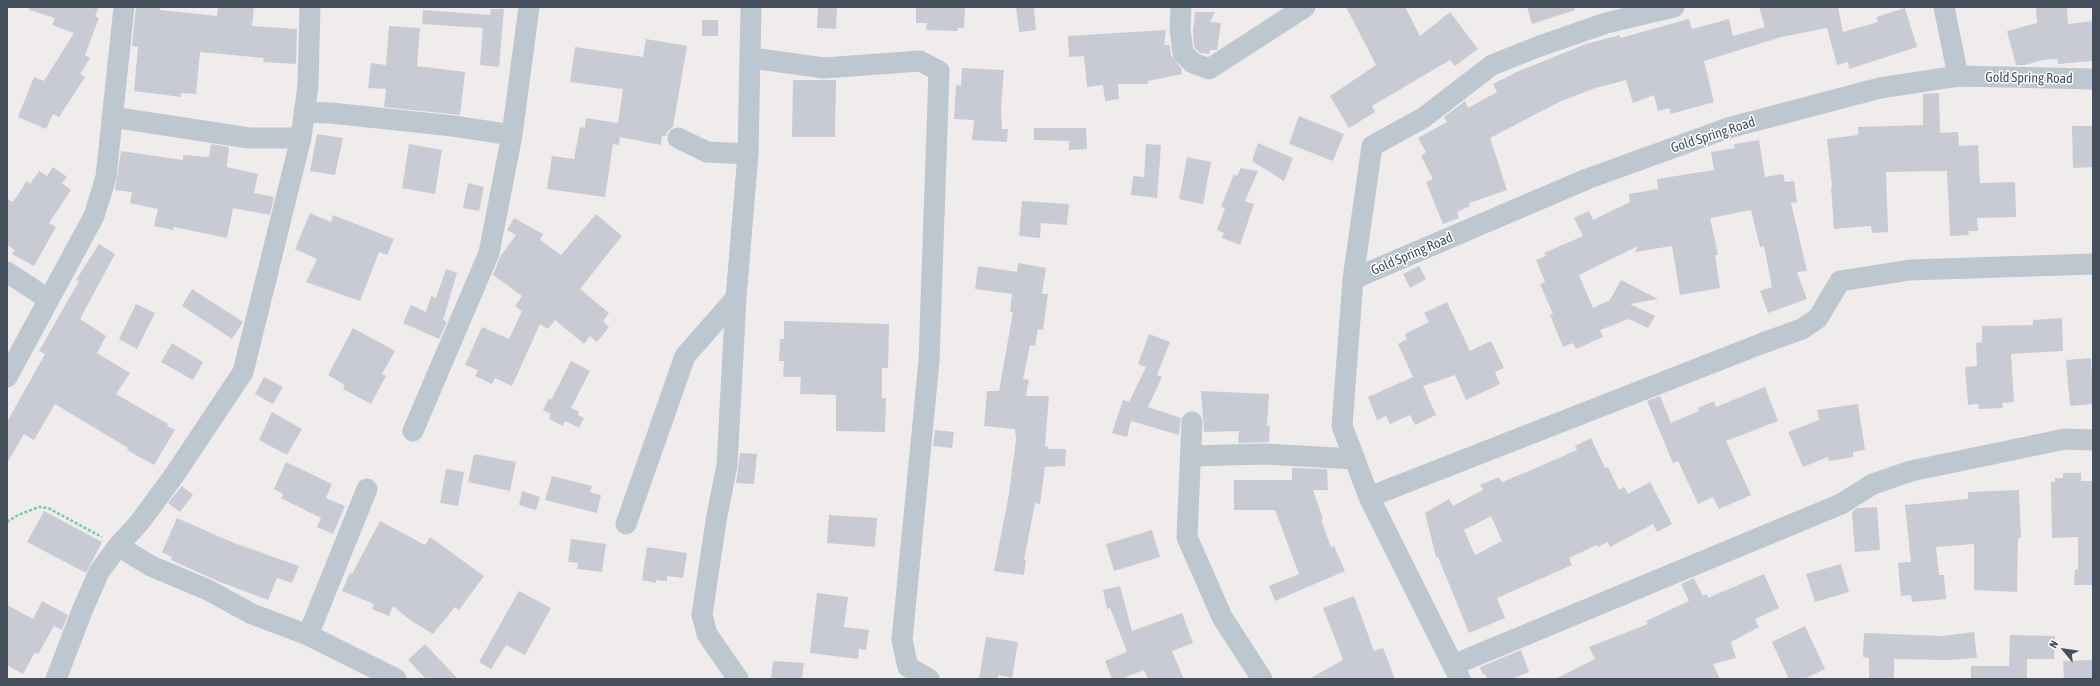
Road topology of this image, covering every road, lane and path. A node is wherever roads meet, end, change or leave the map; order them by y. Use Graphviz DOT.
graph roads {
  1 [pos="124,7"];
  2 [pos="310,7"];
  3 [pos="529,7"];
  4 [pos="752,7"];
  5 [pos="1181,7"];
  6 [pos="1305,7"];
  7 [pos="1674,7"];
  8 [pos="1944,7"];
  9 [pos="752,58"];
  10 [pos="1958,76"];
  11 [pos="2093,79"];
  12 [pos="304,112"];
  13 [pos="112,117"];
  14 [pos="512,135"];
  15 [pos="301,138"];
  16 [pos="678,138"];
  17 [pos="748,154"];
  18 [pos="2093,264"];
  19 [pos="7,272"];
  20 [pos="1353,279"];
  21 [pos="736,298"];
  22 [pos="48,300"];
  23 [pos="7,377"];
  24 [pos="1192,422"];
  25 [pos="414,431"];
  26 [pos="2093,440"];
  27 [pos="1191,456"];
  28 [pos="1355,459"];
  29 [pos="367,489"];
  30 [pos="1369,496"];
  31 [pos="7,522"];
  32 [pos="626,524"];
  33 [pos="118,546"];
  34 [pos="308,635"];
  35 [pos="1456,672"];
  36 [pos="56,679"];
  37 [pos="396,679"];
  38 [pos="738,679"];
  39 [pos="929,679"];
  40 [pos="1262,679"];
  1 -- 13 [label="street"];
  2 -- 12 [label="street"];
  3 -- 14 [label="street"];
  4 -- 9 [label="street"];
  5 -- 6 [label="street"];
  7 -- 20 [label="street"];
  8 -- 10 [label="street"];
  9 -- 17 [label="street"];
  9 -- 39 [label="street"];
  10 -- 11 [label="street, Gold Spring Road"];
  10 -- 20 [label="street, Gold Spring Road"];
  12 -- 14 [label="street"];
  12 -- 15 [label="street"];
  13 -- 15 [label="street"];
  13 -- 22 [label="street"];
  14 -- 25 [label="street"];
  15 -- 33 [label="street"];
  16 -- 17 [label="street"];
  17 -- 21 [label="street"];
  18 -- 30 [label="street"];
  19 -- 22 [label="street"];
  20 -- 28 [label="street"];
  21 -- 32 [label="street"];
  21 -- 38 [label="street"];
  22 -- 23 [label="street"];
  24 -- 27 [label="street"];
  26 -- 35 [label="street"];
  27 -- 28 [label="street"];
  27 -- 40 [label="street"];
  28 -- 30 [label="street"];
  29 -- 34 [label="street"];
  30 -- 35 [label="street"];
  31 -- 33 [label="path"];
  33 -- 34 [label="street"];
  33 -- 36 [label="street"];
  34 -- 37 [label="street"];
}
